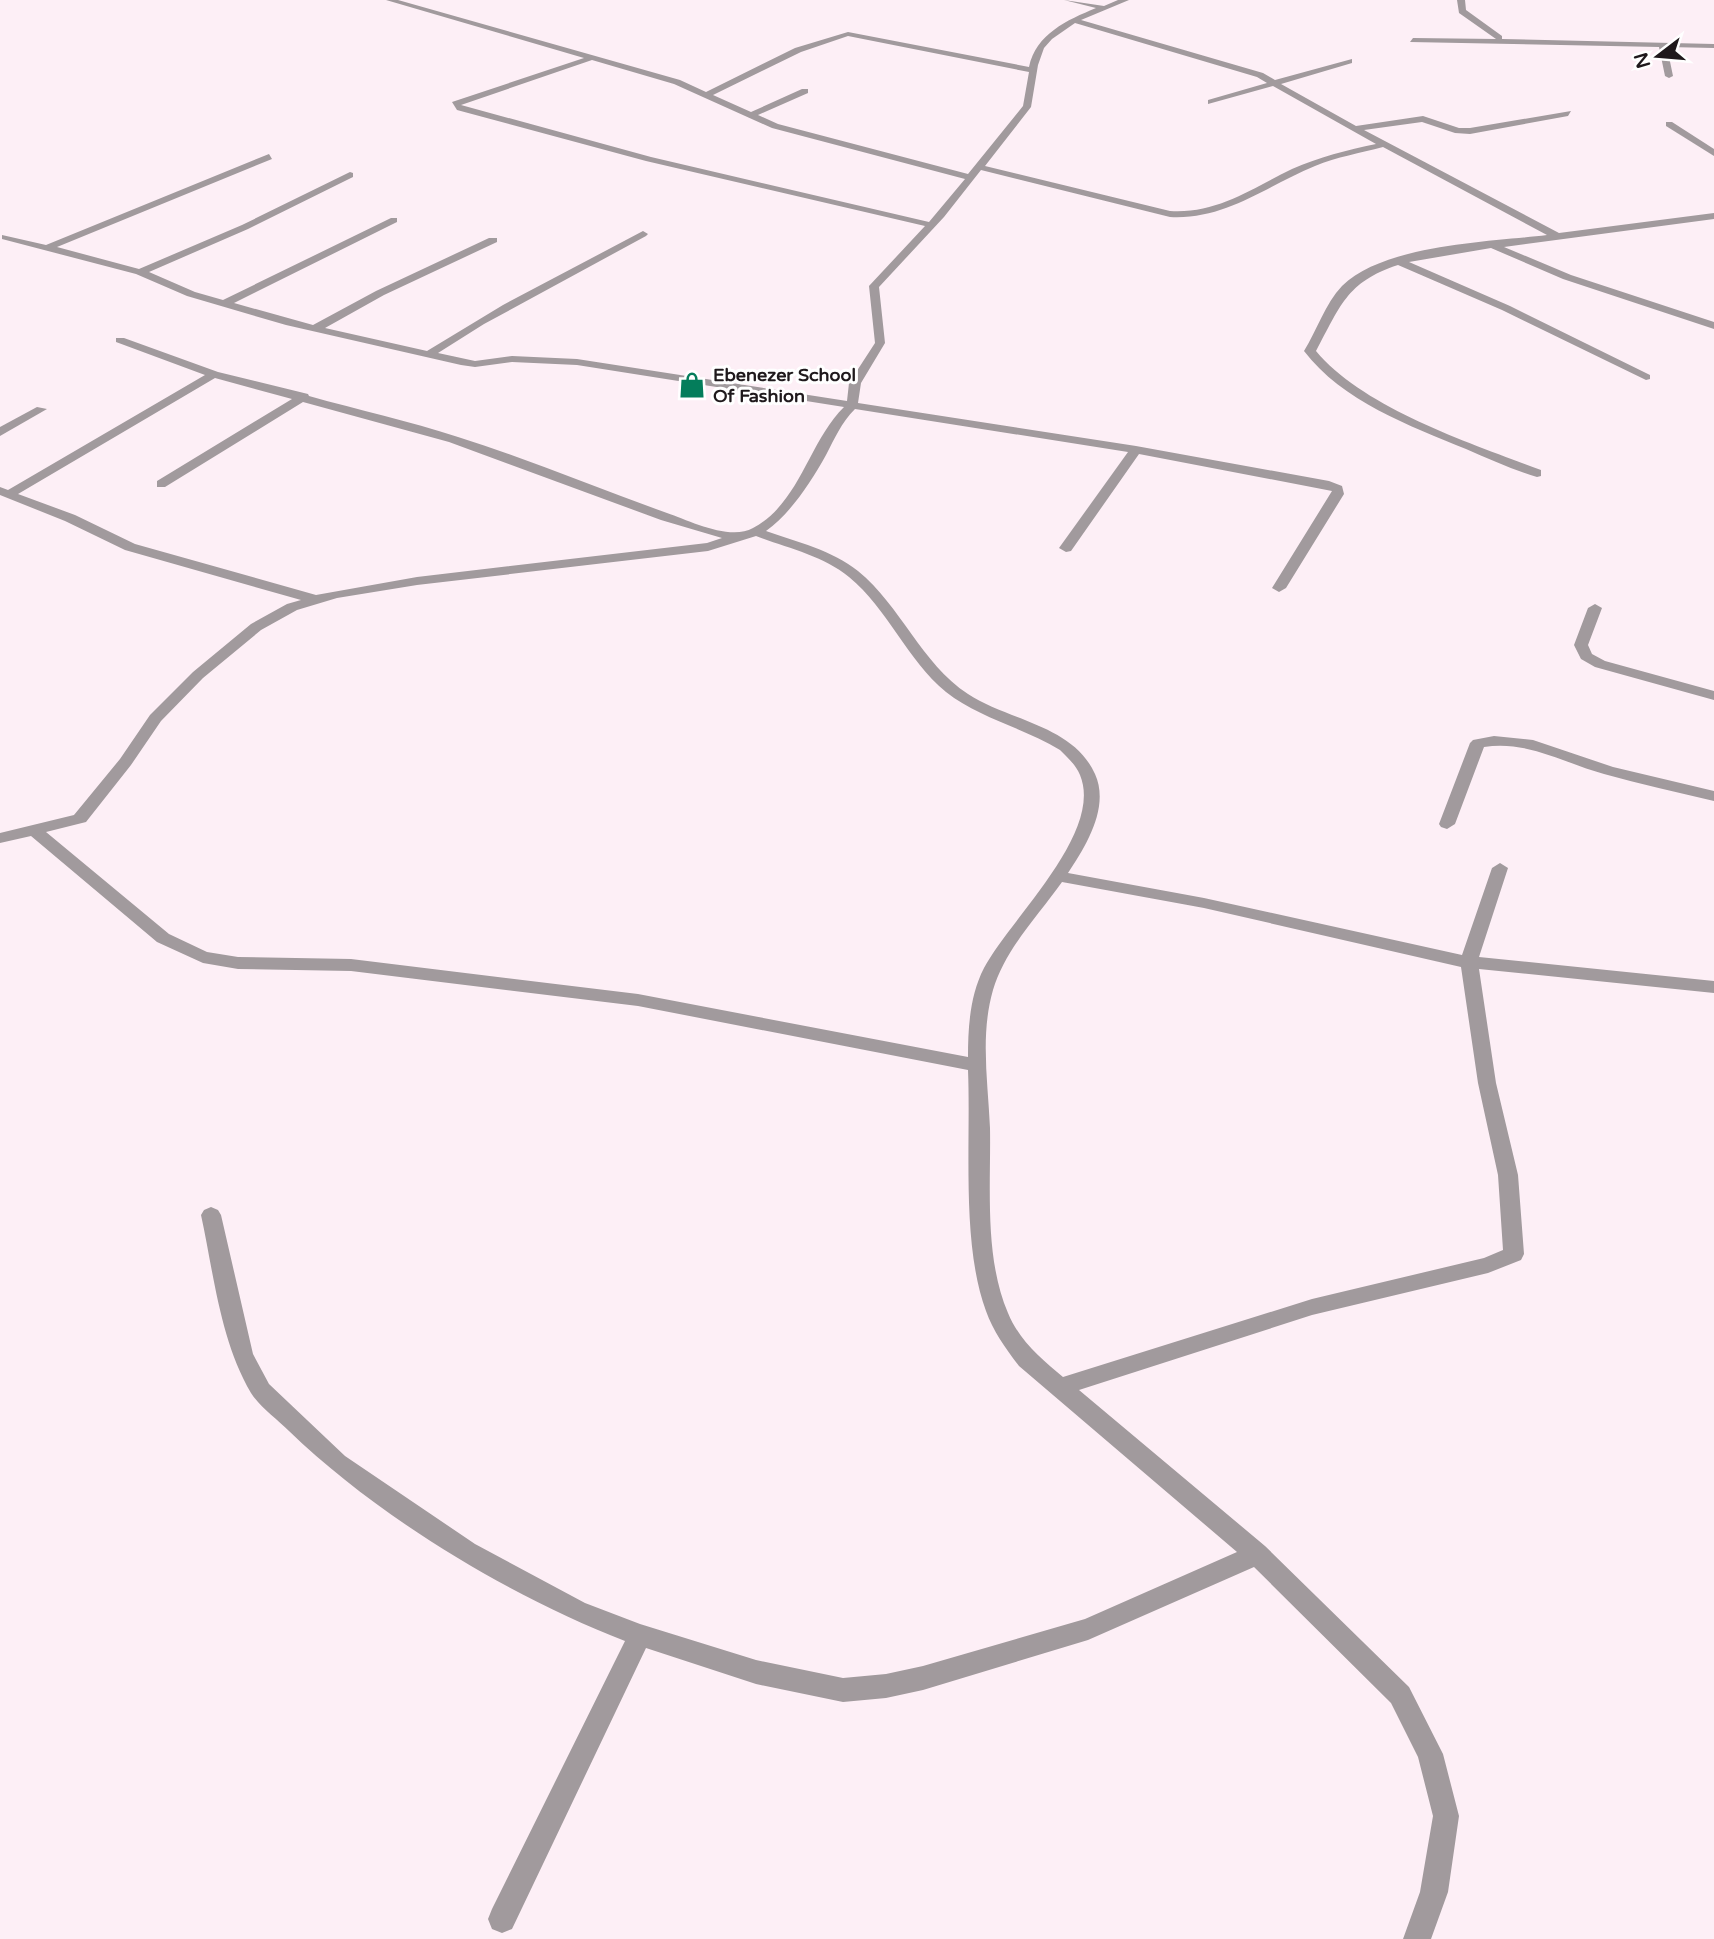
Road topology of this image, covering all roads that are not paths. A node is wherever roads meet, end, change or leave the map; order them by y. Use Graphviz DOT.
graph roads {
  1 [pos="390,0"];
  2 [pos="1068,0"];
  3 [pos="1125,0"];
  4 [pos="1461,0"];
  5 [pos="1104,8"];
  6 [pos="1076,21"];
  7 [pos="1413,40"];
  8 [pos="1502,40"];
  9 [pos="1663,46"];
  10 [pos="1714,46"];
  11 [pos="591,58"];
  12 [pos="1349,61"];
  13 [pos="1032,70"];
  14 [pos="1669,76"];
  15 [pos="1274,85"];
  16 [pos="804,91"];
  17 [pos="706,95"];
  18 [pos="1211,103"];
  19 [pos="1568,113"];
  20 [pos="749,116"];
  21 [pos="1670,124"];
  22 [pos="1358,128"];
  23 [pos="1386,144"];
  24 [pos="1714,153"];
  25 [pos="270,157"];
  26 [pos="979,167"];
  27 [pos="350,175"];
  28 [pos="971,178"];
  29 [pos="1714,216"];
  30 [pos="394,220"];
  31 [pos="931,225"];
  32 [pos="643,234"];
  33 [pos="1556,236"];
  34 [pos="5,237"];
  35 [pos="493,240"];
  36 [pos="1492,244"];
  37 [pos="44,249"];
  38 [pos="1398,261"];
  39 [pos="140,272"];
  40 [pos="224,304"];
  41 [pos="1714,326"];
  42 [pos="314,329"];
  43 [pos="120,340"];
  44 [pos="428,355"];
  45 [pos="214,374"];
  46 [pos="1646,377"];
  47 [pos="304,396"];
  48 [pos="852,406"];
  49 [pos="41,409"];
  50 [pos="0,432"];
  51 [pos="1136,450"];
  52 [pos="1538,473"];
  53 [pos="161,484"];
  54 [pos="5,492"];
  55 [pos="747,535"];
  56 [pos="1066,548"];
  57 [pos="1279,588"];
  58 [pos="313,600"];
  59 [pos="1595,608"];
  60 [pos="1714,696"];
  61 [pos="1714,796"];
  62 [pos="1447,824"];
  63 [pos="34,831"];
  64 [pos="0,838"];
  65 [pos="1500,868"];
  66 [pos="1056,876"];
  67 [pos="1469,961"];
  68 [pos="1714,987"];
  69 [pos="978,1065"];
  70 [pos="211,1215"];
  71 [pos="1061,1387"];
  72 [pos="1257,1554"];
  73 [pos="640,1636"];
  74 [pos="502,1919"];
  75 [pos="1418,1939"];
  1 -- 11 [label="street"];
  2 -- 5 [label="street"];
  3 -- 5 [label="street"];
  4 -- 8 [label="street"];
  5 -- 6 [label="street"];
  6 -- 13 [label="street"];
  6 -- 15 [label="street"];
  7 -- 8 [label="street"];
  8 -- 9 [label="street"];
  9 -- 10 [label="street"];
  9 -- 14 [label="street"];
  11 -- 17 [label="street"];
  11 -- 31 [label="street"];
  12 -- 15 [label="street"];
  13 -- 17 [label="street"];
  13 -- 26 [label="street"];
  15 -- 18 [label="street"];
  15 -- 22 [label="street"];
  16 -- 20 [label="street"];
  17 -- 20 [label="street"];
  19 -- 22 [label="street"];
  20 -- 28 [label="street"];
  21 -- 24 [label="street"];
  22 -- 23 [label="street"];
  23 -- 26 [label="street"];
  23 -- 33 [label="street"];
  25 -- 37 [label="street"];
  26 -- 28 [label="street"];
  27 -- 39 [label="street"];
  28 -- 31 [label="street"];
  29 -- 33 [label="street"];
  30 -- 40 [label="street"];
  31 -- 48 [label="street"];
  32 -- 44 [label="street"];
  33 -- 36 [label="street"];
  34 -- 37 [label="street"];
  35 -- 42 [label="street"];
  36 -- 38 [label="street"];
  36 -- 41 [label="street"];
  37 -- 39 [label="street"];
  38 -- 46 [label="street"];
  38 -- 52 [label="street"];
  39 -- 40 [label="street"];
  40 -- 42 [label="street"];
  42 -- 44 [label="street"];
  43 -- 45 [label="street"];
  44 -- 48 [label="street"];
  45 -- 47 [label="street"];
  45 -- 54 [label="street"];
  47 -- 53 [label="street"];
  47 -- 55 [label="street"];
  48 -- 51 [label="street"];
  48 -- 55 [label="street"];
  49 -- 50 [label="street"];
  51 -- 56 [label="street"];
  51 -- 57 [label="street"];
  54 -- 58 [label="street"];
  55 -- 58 [label="street"];
  55 -- 66 [label="street"];
  58 -- 63 [label="street"];
  59 -- 60 [label="street"];
  61 -- 62 [label="street"];
  63 -- 64 [label="street"];
  63 -- 69 [label="street"];
  65 -- 67 [label="street"];
  66 -- 67 [label="street"];
  66 -- 69 [label="street"];
  67 -- 68 [label="street"];
  67 -- 71 [label="street"];
  69 -- 71 [label="street"];
  70 -- 73 [label="street"];
  71 -- 72 [label="street"];
  72 -- 73 [label="street"];
  72 -- 75 [label="street"];
  73 -- 74 [label="street"];
}
